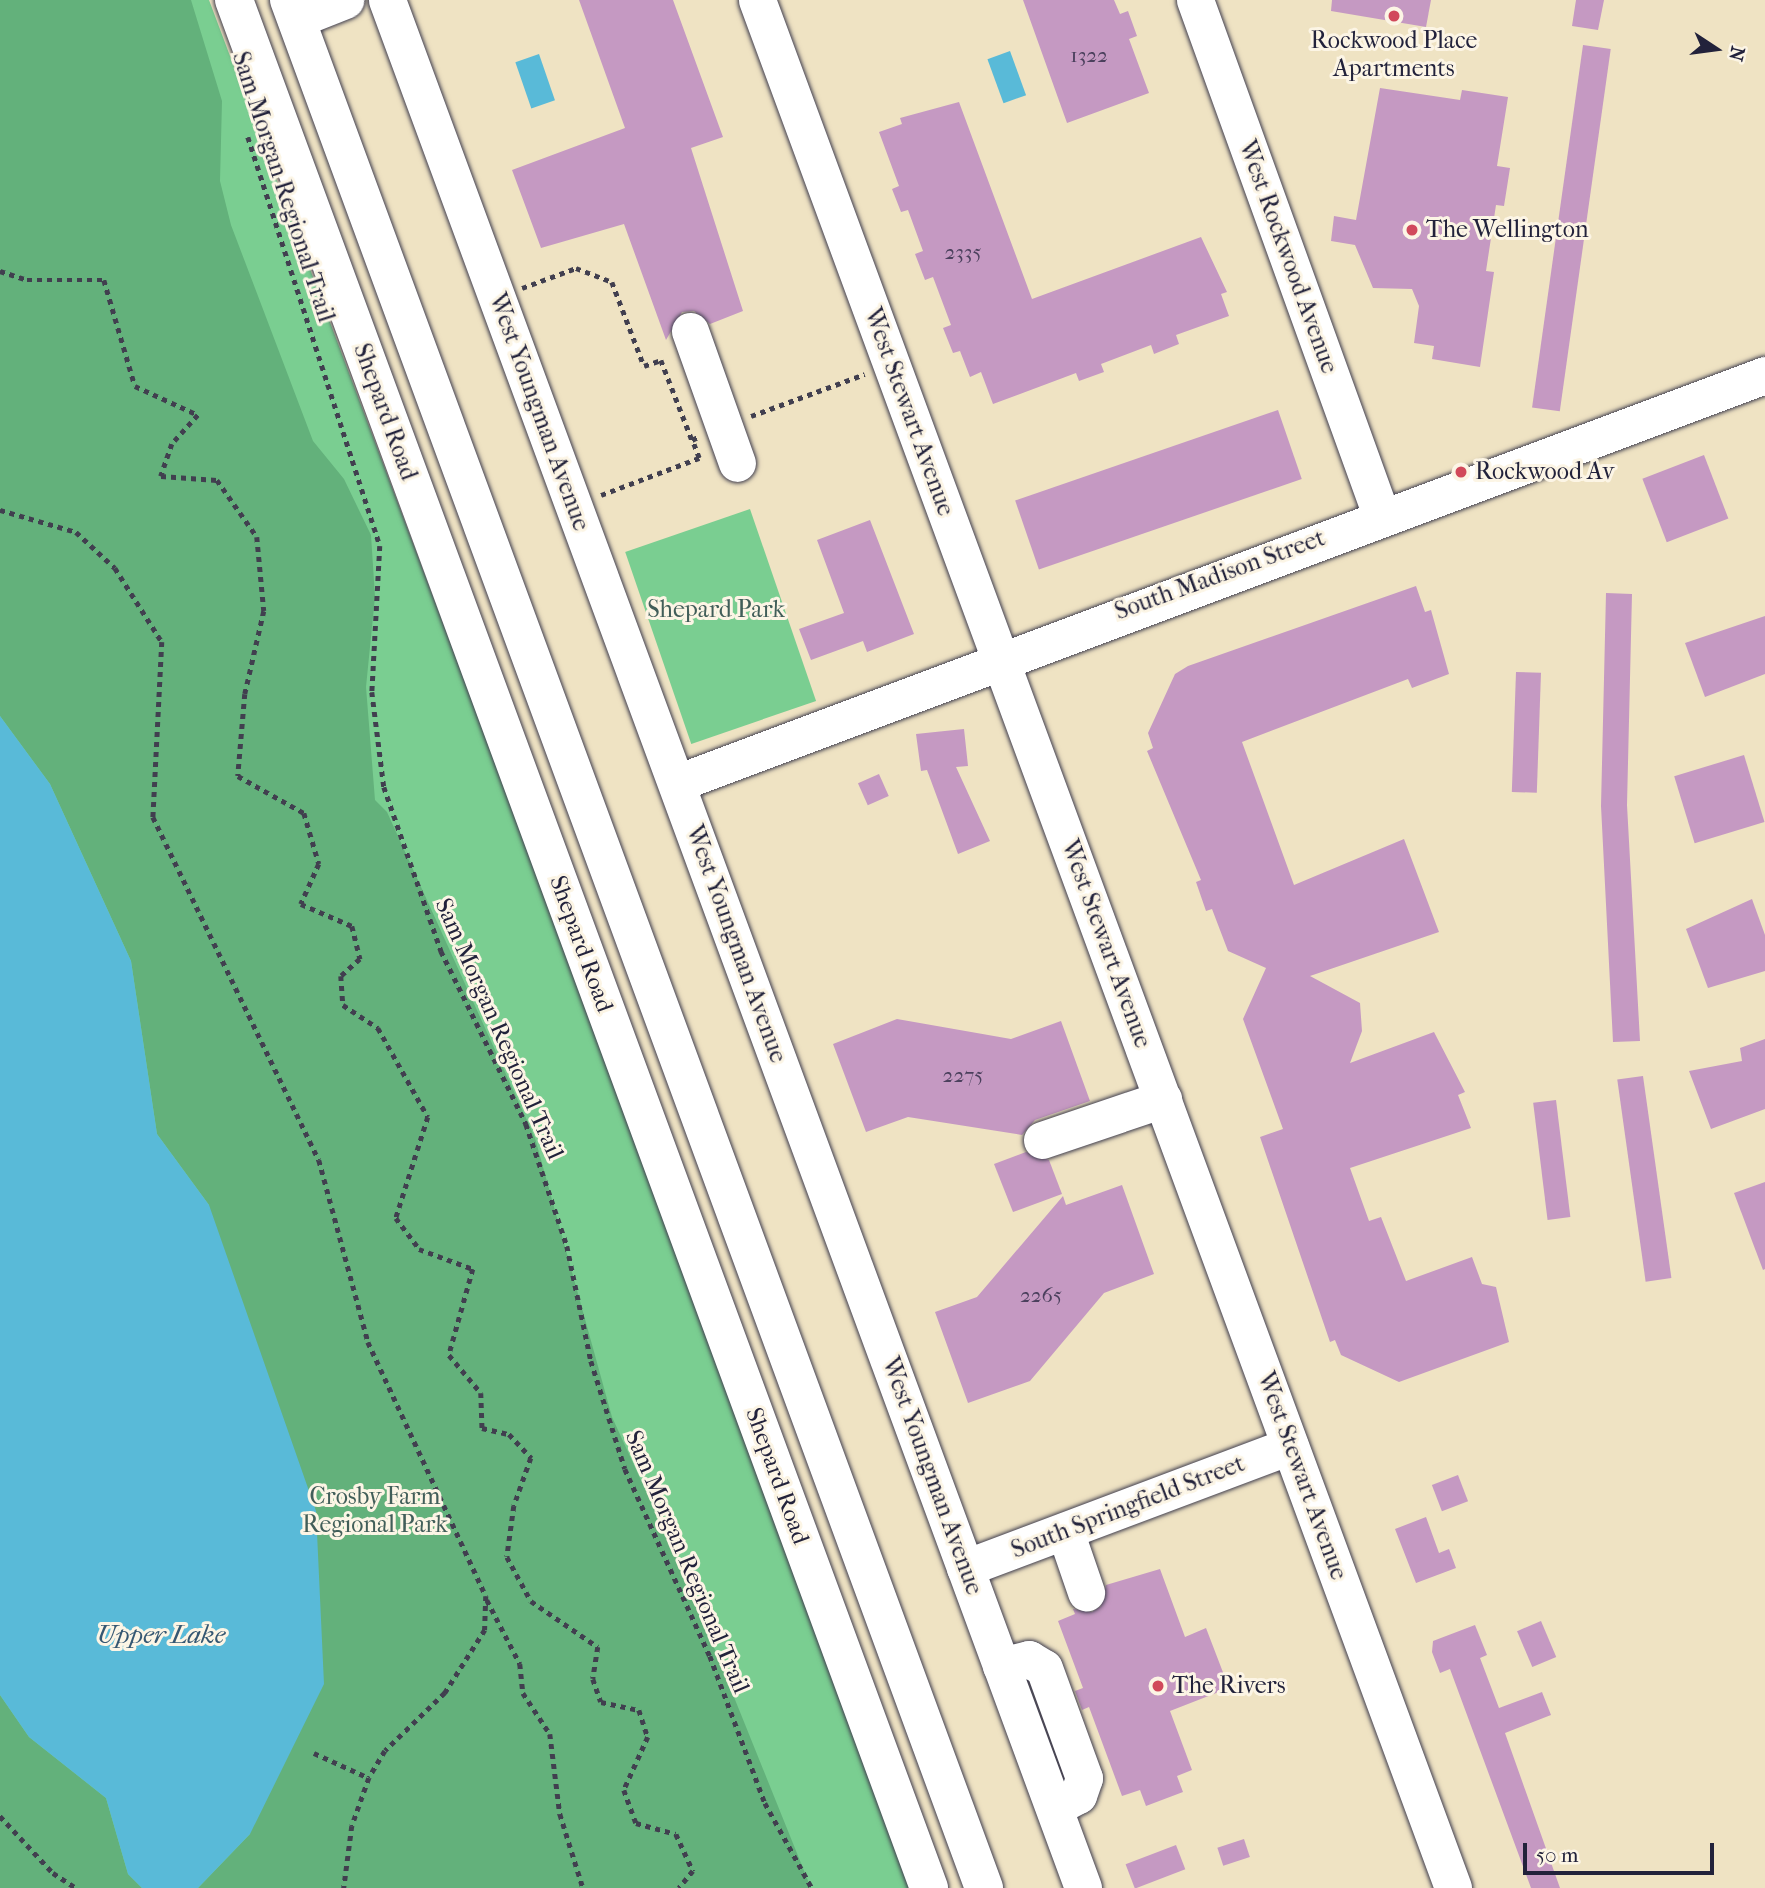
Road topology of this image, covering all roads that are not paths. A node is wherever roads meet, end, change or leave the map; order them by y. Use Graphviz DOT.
graph roads {
  1 [pos="234,0"];
  2 [pos="253,0"];
  3 [pos="345,0"];
  4 [pos="387,0"];
  5 [pos="757,0"];
  6 [pos="1195,0"];
  7 [pos="293,10"];
  8 [pos="312,212"];
  9 [pos="690,331"];
  10 [pos="1765,375"];
  11 [pos="737,463"];
  12 [pos="1381,514"];
  13 [pos="1000,657"];
  14 [pos="677,783"];
  15 [pos="1163,1099"];
  16 [pos="1042,1140"];
  17 [pos="1290,1446"];
  18 [pos="1065,1531"];
  19 [pos="965,1568"];
  20 [pos="1086,1592"];
  21 [pos="929,1888"];
  22 [pos="984,1888"];
  23 [pos="1083,1888"];
  24 [pos="1453,1888"];
  1 -- 8 [label="highway, Shepard Road"];
  2 -- 7 [label="highway"];
  3 -- 7 [label="street"];
  4 -- 14 [label="street, West Youngman Avenue"];
  5 -- 13 [label="street, West Stewart Avenue"];
  6 -- 12 [label="street, West Rockwood Avenue"];
  7 -- 8 [label="highway"];
  7 -- 22 [label="highway"];
  8 -- 21 [label="highway, Shepard Road"];
  9 -- 11 [label="street"];
  10 -- 12 [label="street, South Madison Street"];
  12 -- 13 [label="street, South Madison Street"];
  13 -- 14 [label="street, South Madison Street"];
  13 -- 15 [label="street, West Stewart Avenue"];
  14 -- 19 [label="street, West Youngman Avenue"];
  15 -- 16 [label="street"];
  15 -- 17 [label="street, West Stewart Avenue"];
  17 -- 18 [label="street, South Springfield Street"];
  17 -- 24 [label="street, West Stewart Avenue"];
  18 -- 19 [label="street, South Springfield Street"];
  18 -- 20 [label="street"];
  19 -- 23 [label="street, West Youngman Avenue"];
}
